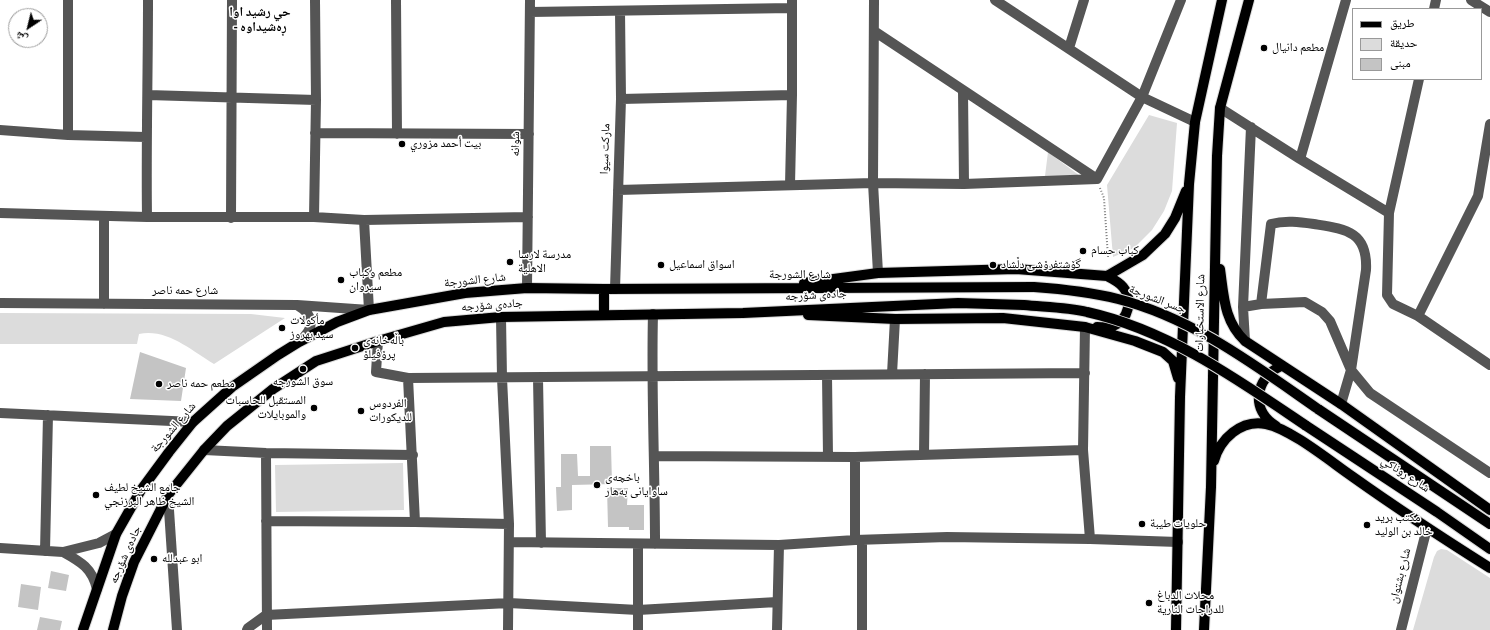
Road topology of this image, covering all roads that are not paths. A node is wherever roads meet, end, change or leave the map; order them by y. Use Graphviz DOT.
graph roads {
  1 [pos="68,0"];
  2 [pos="148,0"];
  3 [pos="232,0"];
  4 [pos="315,0"];
  5 [pos="396,0"];
  6 [pos="530,0"];
  7 [pos="874,0"];
  8 [pos="996,0"];
  9 [pos="1084,0"];
  10 [pos="1181,0"];
  11 [pos="1222,0"];
  12 [pos="1250,0"];
  13 [pos="1346,0"];
  14 [pos="1471,0"];
  15 [pos="792,4"];
  16 [pos="620,11"];
  17 [pos="530,12"];
  18 [pos="1490,12"];
  19 [pos="874,31"];
  20 [pos="1068,48"];
  21 [pos="1419,80"];
  22 [pos="963,91"];
  23 [pos="148,95"];
  24 [pos="792,95"];
  25 [pos="1142,97"];
  26 [pos="230,98"];
  27 [pos="621,99"];
  28 [pos="316,100"];
  29 [pos="1220,108"];
  30 [pos="1195,122"];
  31 [pos="1490,124"];
  32 [pos="1252,127"];
  33 [pos="0,130"];
  34 [pos="315,133"];
  35 [pos="397,134"];
  36 [pos="528,134"];
  37 [pos="68,135"];
  38 [pos="146,137"];
  39 [pos="1300,159"];
  40 [pos="873,183"];
  41 [pos="1098,183"];
  42 [pos="964,184"];
  43 [pos="1189,184"];
  44 [pos="790,185"];
  45 [pos="618,190"];
  46 [pos="0,213"];
  47 [pos="1389,213"];
  48 [pos="104,216"];
  49 [pos="147,217"];
  50 [pos="314,217"];
  51 [pos="528,217"];
  52 [pos="231,218"];
  53 [pos="364,220"];
  54 [pos="1216,241"];
  55 [pos="878,274"];
  56 [pos="1107,276"];
  57 [pos="1034,287"];
  58 [pos="527,288"];
  59 [pos="756,288"];
  60 [pos="604,289"];
  61 [pos="616,289"];
  62 [pos="0,303"];
  63 [pos="104,304"];
  64 [pos="1261,304"];
  65 [pos="297,305"];
  66 [pos="1243,307"];
  67 [pos="369,310"];
  68 [pos="743,313"];
  69 [pos="653,314"];
  70 [pos="604,315"];
  71 [pos="1418,316"];
  72 [pos="501,317"];
  73 [pos="895,319"];
  74 [pos="1085,328"];
  75 [pos="378,341"];
  76 [pos="1245,341"];
  77 [pos="299,342"];
  78 [pos="1490,364"];
  79 [pos="1281,366"];
  80 [pos="1351,370"];
  81 [pos="1085,373"];
  82 [pos="892,374"];
  83 [pos="925,374"];
  84 [pos="827,375"];
  85 [pos="652,377"];
  86 [pos="408,378"];
  87 [pos="502,378"];
  88 [pos="538,378"];
  89 [pos="1180,397"];
  90 [pos="1340,404"];
  91 [pos="1318,409"];
  92 [pos="0,413"];
  93 [pos="48,415"];
  94 [pos="193,422"];
  95 [pos="1305,425"];
  96 [pos="1278,427"];
  97 [pos="204,450"];
  98 [pos="1083,450"];
  99 [pos="266,453"];
  100 [pos="413,455"];
  101 [pos="924,455"];
  102 [pos="655,456"];
  103 [pos="828,457"];
  104 [pos="855,457"];
  105 [pos="1490,473"];
  106 [pos="1211,487"];
  107 [pos="168,495"];
  108 [pos="1490,510"];
  109 [pos="266,521"];
  110 [pos="416,522"];
  111 [pos="509,524"];
  112 [pos="1490,524"];
  113 [pos="1427,528"];
  114 [pos="116,534"];
  115 [pos="1090,539"];
  116 [pos="858,540"];
  117 [pos="509,542"];
  118 [pos="1178,542"];
  119 [pos="541,543"];
  120 [pos="638,544"];
  121 [pos="655,544"];
  122 [pos="779,545"];
  123 [pos="0,548"];
  124 [pos="1490,549"];
  125 [pos="45,551"];
  126 [pos="63,552"];
  127 [pos="1490,568"];
  128 [pos="97,590"];
  129 [pos="777,602"];
  130 [pos="509,603"];
  131 [pos="638,610"];
  132 [pos="266,615"];
  133 [pos="83,630"];
  134 [pos="113,630"];
  135 [pos="177,630"];
  136 [pos="247,630"];
  137 [pos="266,630"];
  138 [pos="508,630"];
  139 [pos="638,630"];
  140 [pos="777,630"];
  141 [pos="862,630"];
  142 [pos="1176,630"];
  143 [pos="1204,630"];
  144 [pos="1401,630"];
  1 -- 37 [label="street"];
  2 -- 23 [label="street"];
  3 -- 26 [label="street"];
  4 -- 28 [label="street"];
  5 -- 35 [label="street"];
  6 -- 17 [label="street, شوانە"];
  7 -- 19 [label="street"];
  8 -- 20 [label="street"];
  9 -- 20 [label="street"];
  10 -- 25 [label="street"];
  11 -- 30 [label="main road, شارع الاستخبارات"];
  12 -- 29 [label="main road, شارع الاستخبارات"];
  13 -- 39 [label="street"];
  14 -- 18 [label="street"];
  15 -- 16 [label="street"];
  15 -- 24 [label="street"];
  16 -- 17 [label="street"];
  16 -- 27 [label="street, مارکت سیوا"];
  17 -- 36 [label="street, شوانە"];
  19 -- 22 [label="street"];
  19 -- 40 [label="street"];
  20 -- 25 [label="street"];
  21 -- 47 [label="street"];
  22 -- 41 [label="street"];
  22 -- 42 [label="street"];
  23 -- 26 [label="street"];
  23 -- 38 [label="street"];
  24 -- 27 [label="street"];
  24 -- 44 [label="street"];
  25 -- 30 [label="street"];
  25 -- 41 [label="street"];
  26 -- 28 [label="street"];
  26 -- 52 [label="street"];
  27 -- 45 [label="street, مارکت سیوا"];
  28 -- 34 [label="street"];
  29 -- 32 [label="street"];
  29 -- 54 [label="main road, شارع الاستخبارات"];
  30 -- 43 [label="main road, شارع الاستخبارات"];
  31 -- 71 [label="street"];
  32 -- 39 [label="street"];
  32 -- 66 [label="street"];
  33 -- 37 [label="street"];
  34 -- 35 [label="street"];
  34 -- 50 [label="street"];
  35 -- 36 [label="street"];
  36 -- 51 [label="street, شوانە"];
  37 -- 38 [label="street"];
  38 -- 49 [label="street"];
  39 -- 47 [label="street"];
  40 -- 42 [label="street"];
  40 -- 44 [label="street"];
  40 -- 55 [label="street"];
  41 -- 42 [label="street"];
  43 -- 56 [label="main road"];
  43 -- 89 [label="main road, شارع الاستخبارات"];
  44 -- 45 [label="street"];
  45 -- 61 [label="street, مارکت سیوا"];
  46 -- 48 [label="street"];
  47 -- 71 [label="street"];
  48 -- 49 [label="street"];
  48 -- 63 [label="street"];
  49 -- 52 [label="street"];
  50 -- 52 [label="street"];
  50 -- 53 [label="street"];
  51 -- 53 [label="street"];
  51 -- 58 [label="street, شوانە"];
  53 -- 67 [label="street"];
  54 -- 76 [label="main road"];
  54 -- 106 [label="main road, شارع الاستخبارات"];
  55 -- 56 [label="main road"];
  55 -- 59 [label="main road"];
  56 -- 74 [label="main road"];
  57 -- 59 [label="main road, شارع الشورجة"];
  57 -- 91 [label="main road, جسر الشورجة, bridge"];
  58 -- 60 [label="main road, شارع الشورجة"];
  58 -- 67 [label="main road, شارع الشورجة"];
  59 -- 61 [label="main road, شارع الشورجة"];
  60 -- 61 [label="main road, شارع الشورجة"];
  60 -- 70 [label="main road"];
  62 -- 63 [label="street, شارع حمه ناصر"];
  63 -- 65 [label="street, شارع حمه ناصر"];
  64 -- 66 [label="street"];
  64 -- 80 [label="street"];
  64 -- 80 [label="street"];
  65 -- 67 [label="street, شارع حمه ناصر"];
  65 -- 77 [label="street"];
  66 -- 76 [label="street"];
  67 -- 77 [label="main road, شارع الشورجة"];
  68 -- 69 [label="main road, جادەی شۆرجە"];
  68 -- 73 [label="main road"];
  68 -- 95 [label="main road, جادەی شۆرجە, bridge"];
  69 -- 70 [label="main road, جادەی شۆرجە"];
  69 -- 85 [label="street"];
  70 -- 72 [label="main road, جادەی شۆرجە"];
  71 -- 78 [label="street"];
  72 -- 75 [label="main road, جادەی شۆرجە"];
  72 -- 87 [label="street"];
  73 -- 74 [label="main road"];
  73 -- 82 [label="street"];
  74 -- 81 [label="street"];
  74 -- 89 [label="main road"];
  75 -- 86 [label="street"];
  75 -- 97 [label="main road, جادەی شۆرجە"];
  76 -- 79 [label="main road"];
  77 -- 94 [label="main road, شارع الشورجة"];
  79 -- 90 [label="main road"];
  79 -- 96 [label="main road"];
  80 -- 90 [label="street"];
  80 -- 105 [label="street"];
  81 -- 83 [label="street"];
  81 -- 98 [label="street"];
  82 -- 83 [label="street"];
  82 -- 84 [label="street"];
  83 -- 101 [label="street"];
  84 -- 85 [label="street"];
  84 -- 103 [label="street"];
  85 -- 88 [label="street"];
  85 -- 102 [label="street"];
  86 -- 87 [label="street"];
  86 -- 100 [label="street"];
  87 -- 88 [label="street"];
  87 -- 111 [label="street"];
  88 -- 119 [label="street"];
  89 -- 118 [label="main road, شارع الاستخبارات"];
  90 -- 108 [label="main road"];
  91 -- 112 [label="main road, شارع روناكي"];
  92 -- 93 [label="street"];
  93 -- 94 [label="street"];
  93 -- 125 [label="street"];
  94 -- 114 [label="main road, شارع الشورجة"];
  95 -- 124 [label="main road, شارع روناكي"];
  96 -- 106 [label="main road"];
  96 -- 113 [label="main road"];
  97 -- 99 [label="street"];
  97 -- 107 [label="main road, جادەی شۆرجە"];
  98 -- 101 [label="street"];
  98 -- 115 [label="street"];
  99 -- 100 [label="street"];
  99 -- 109 [label="street"];
  100 -- 110 [label="street"];
  101 -- 104 [label="street"];
  102 -- 103 [label="street"];
  102 -- 121 [label="street"];
  103 -- 104 [label="street"];
  104 -- 116 [label="street"];
  106 -- 143 [label="main road, شارع الاستخبارات"];
  107 -- 134 [label="main road, جادەی شۆرجە"];
  107 -- 135 [label="street"];
  109 -- 110 [label="street"];
  109 -- 132 [label="street"];
  110 -- 111 [label="street"];
  111 -- 117 [label="street"];
  113 -- 127 [label="main road"];
  113 -- 144 [label="street, شارع بشتوان"];
  114 -- 126 [label="street"];
  114 -- 128 [label="main road, شارع الشورجة"];
  115 -- 116 [label="street"];
  115 -- 118 [label="street"];
  116 -- 122 [label="street"];
  116 -- 141 [label="street"];
  117 -- 119 [label="street"];
  117 -- 130 [label="street"];
  118 -- 142 [label="main road, شارع الاستخبارات"];
  119 -- 120 [label="street"];
  120 -- 121 [label="street"];
  120 -- 131 [label="street"];
  121 -- 122 [label="street"];
  122 -- 129 [label="street"];
  123 -- 125 [label="street"];
  125 -- 126 [label="street"];
  126 -- 128 [label="street"];
  128 -- 133 [label="main road, شارع الشورجة"];
  129 -- 131 [label="street"];
  129 -- 140 [label="street"];
  130 -- 131 [label="street"];
  130 -- 132 [label="street"];
  130 -- 138 [label="street"];
  131 -- 139 [label="street"];
  132 -- 136 [label="street"];
  132 -- 137 [label="street"];
}
